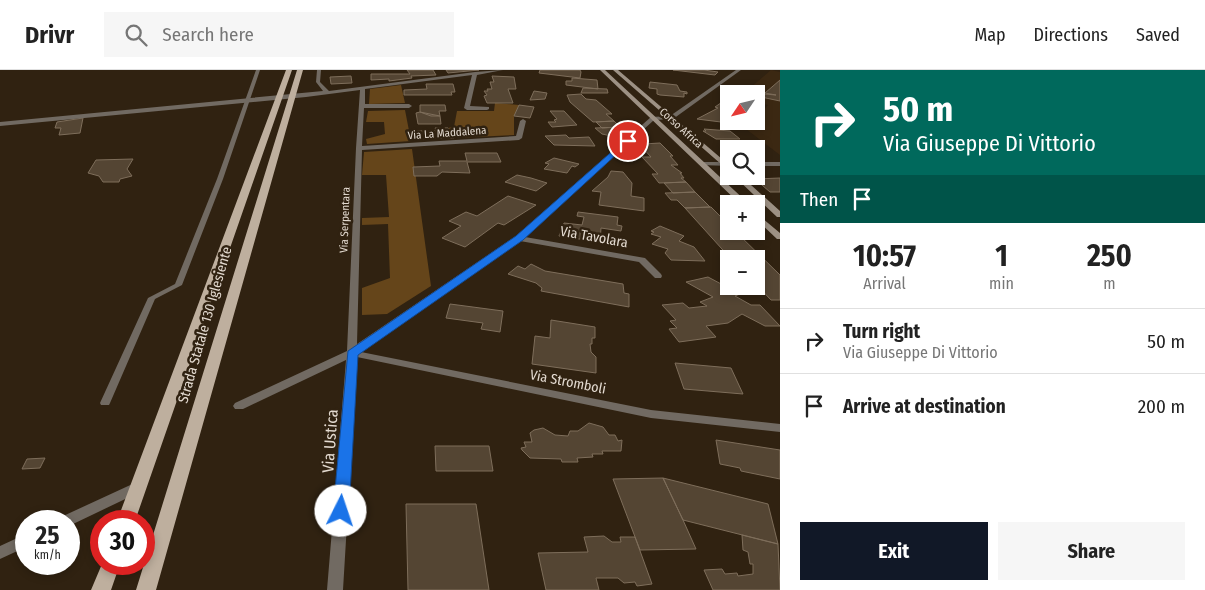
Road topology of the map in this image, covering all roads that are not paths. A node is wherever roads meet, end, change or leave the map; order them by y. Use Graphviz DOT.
graph roads {
  1 [pos="258,70"];
  2 [pos="289,70"];
  3 [pos="300,70"];
  4 [pos="319,70"];
  5 [pos="441,70"];
  6 [pos="501,70"];
  7 [pos="602,70"];
  8 [pos="615,70"];
  9 [pos="739,70"];
  10 [pos="475,73"];
  11 [pos="445,77"];
  12 [pos="363,87"];
  13 [pos="326,90"];
  14 [pos="287,97"];
  15 [pos="247,101"];
  16 [pos="362,106"];
  17 [pos="409,106"];
  18 [pos="487,108"];
  19 [pos="653,118"];
  20 [pos="671,118"];
  21 [pos="523,121"];
  22 [pos="0,124"];
  23 [pos="358,148"];
  24 [pos="720,159"];
  25 [pos="703,164"];
  26 [pos="720,164"];
  27 [pos="765,164"];
  28 [pos="780,164"];
  29 [pos="747,185"];
  30 [pos="736,195"];
  31 [pos="780,215"];
  32 [pos="765,224"];
  33 [pos="519,238"];
  34 [pos="780,238"];
  35 [pos="658,276"];
  36 [pos="352,353"];
  37 [pos="105,403"];
  38 [pos="239,406"];
  39 [pos="780,428"];
  40 [pos="138,486"];
  41 [pos="130,510"];
  42 [pos="80,514"];
  43 [pos="15,546"];
  44 [pos="0,553"];
  45 [pos="106,575"];
  46 [pos="101,590"];
  47 [pos="146,590"];
  48 [pos="335,590"];
  1 -- 15 [label="lane"];
  2 -- 14 [label="main road, Strada Statale 130 Iglesiente"];
  3 -- 14 [label="main road, Strada Statale 130 Iglesiente"];
  4 -- 13 [label="street"];
  5 -- 11 [label="street"];
  6 -- 10 [label="street"];
  7 -- 19 [label="street, Corso Africa"];
  8 -- 20 [label="street, Corso Africa"];
  9 -- 20 [label="street"];
  10 -- 11 [label="street"];
  10 -- 18 [label="street"];
  11 -- 12 [label="street"];
  12 -- 13 [label="street"];
  12 -- 16 [label="street, Via Serpentara"];
  13 -- 14 [label="street"];
  14 -- 15 [label="street"];
  14 -- 40 [label="main road, Strada Statale 130 Iglesiente"];
  14 -- 47 [label="main road, Strada Statale 130 Iglesiente"];
  15 -- 22 [label="street"];
  15 -- 37 [label="lane"];
  16 -- 17 [label="street"];
  16 -- 23 [label="street, Via Serpentara"];
  19 -- 20 [label="street"];
  19 -- 25 [label="street, Corso Africa"];
  19 -- 33 [label="street"];
  20 -- 24 [label="street, Corso Africa"];
  21 -- 23 [label="street, Via La Maddalena"];
  23 -- 36 [label="street, Via Serpentara"];
  25 -- 26 [label="street"];
  25 -- 30 [label="street, Corso Africa"];
  27 -- 28 [label="street"];
  29 -- 31 [label="street"];
  32 -- 34 [label="street"];
  33 -- 35 [label="street, Via Tavolara"];
  33 -- 36 [label="street"];
  36 -- 38 [label="street"];
  36 -- 39 [label="street, Via Stromboli"];
  36 -- 48 [label="street, Via Ustica"];
  40 -- 41 [label="main road, Strada Statale 130 Iglesiente"];
  40 -- 42 [label="street"];
  43 -- 44 [label="street"];
  45 -- 46 [label="main road"];
}
